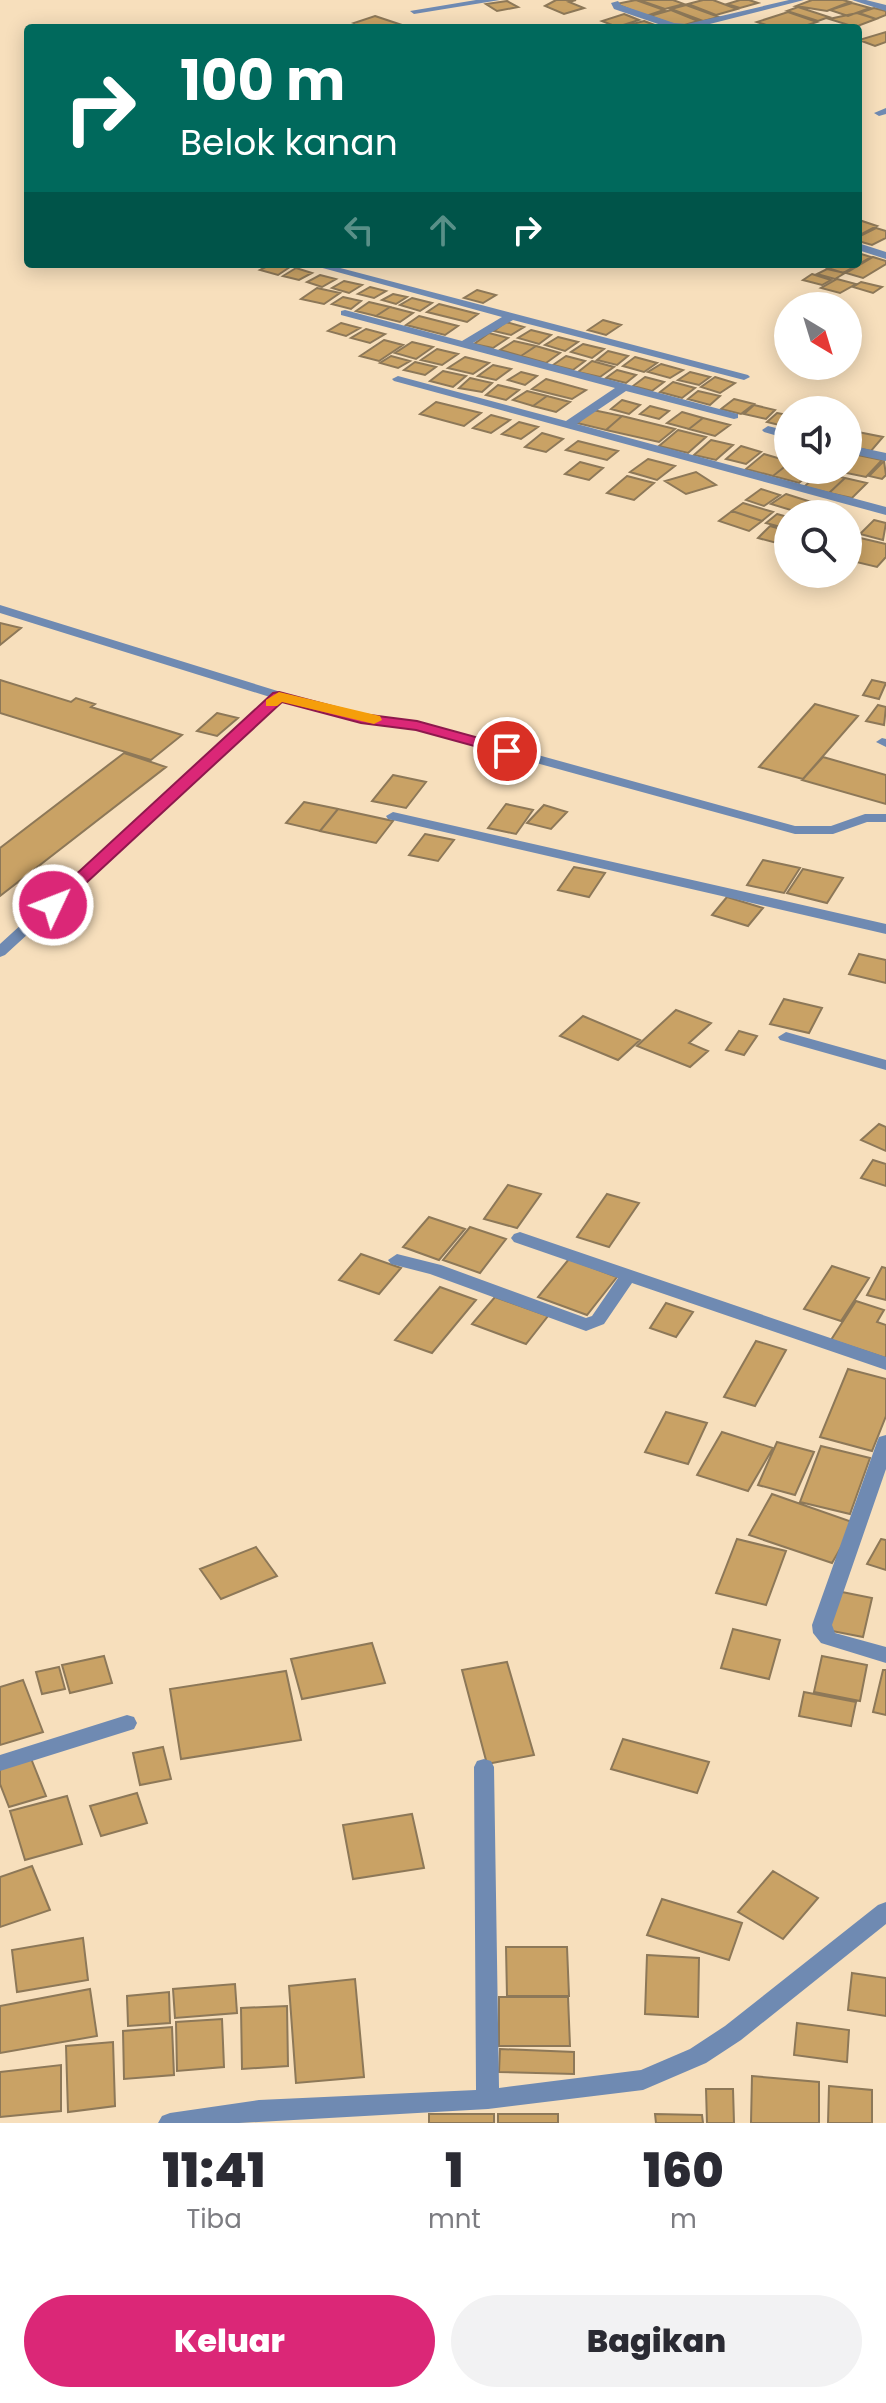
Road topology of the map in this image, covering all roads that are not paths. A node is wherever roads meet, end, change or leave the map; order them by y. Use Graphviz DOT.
graph roads {
  1 [pos="496,0"];
  2 [pos="626,0"];
  3 [pos="800,0"];
  4 [pos="856,0"];
  5 [pos="886,8"];
  6 [pos="414,11"];
  7 [pos="669,24"];
  8 [pos="697,24"];
  9 [pos="862,247"];
  10 [pos="886,256"];
  11 [pos="328,268"];
  12 [pos="345,313"];
  13 [pos="512,316"];
  14 [pos="462,345"];
  15 [pos="744,377"];
  16 [pos="398,379"];
  17 [pos="623,388"];
  18 [pos="734,416"];
  19 [pos="568,425"];
  20 [pos="768,430"];
  21 [pos="774,432"];
  22 [pos="862,452"];
  23 [pos="886,457"];
  24 [pos="886,511"];
  25 [pos="0,609"];
  26 [pos="279,696"];
  27 [pos="393,816"];
  28 [pos="886,818"];
  29 [pos="886,929"];
  30 [pos="0,952"];
  31 [pos="786,1037"];
  32 [pos="886,1065"];
  33 [pos="520,1238"];
  34 [pos="397,1260"];
  35 [pos="628,1276"];
  36 [pos="886,1364"];
  37 [pos="886,1442"];
  38 [pos="886,1655"];
  39 [pos="127,1723"];
  40 [pos="0,1763"];
  41 [pos="484,1767"];
  42 [pos="886,1911"];
  43 [pos="488,2099"];
  44 [pos="170,2123"];
  1 -- 6 [label="street"];
  2 -- 7 [label="street"];
  3 -- 8 [label="street"];
  4 -- 5 [label="street"];
  9 -- 10 [label="street"];
  11 -- 13 [label="street"];
  12 -- 14 [label="street"];
  13 -- 14 [label="street"];
  13 -- 15 [label="street"];
  14 -- 17 [label="street"];
  16 -- 19 [label="street"];
  17 -- 18 [label="street"];
  17 -- 19 [label="street"];
  19 -- 24 [label="street"];
  20 -- 21 [label="street"];
  22 -- 23 [label="street"];
  25 -- 26 [label="street"];
  26 -- 28 [label="street"];
  26 -- 30 [label="street"];
  27 -- 29 [label="street"];
  31 -- 32 [label="street"];
  33 -- 35 [label="street"];
  34 -- 35 [label="street"];
  35 -- 36 [label="street"];
  37 -- 38 [label="street"];
  39 -- 40 [label="street"];
  41 -- 43 [label="street"];
  42 -- 43 [label="street"];
  43 -- 44 [label="street"];
}
